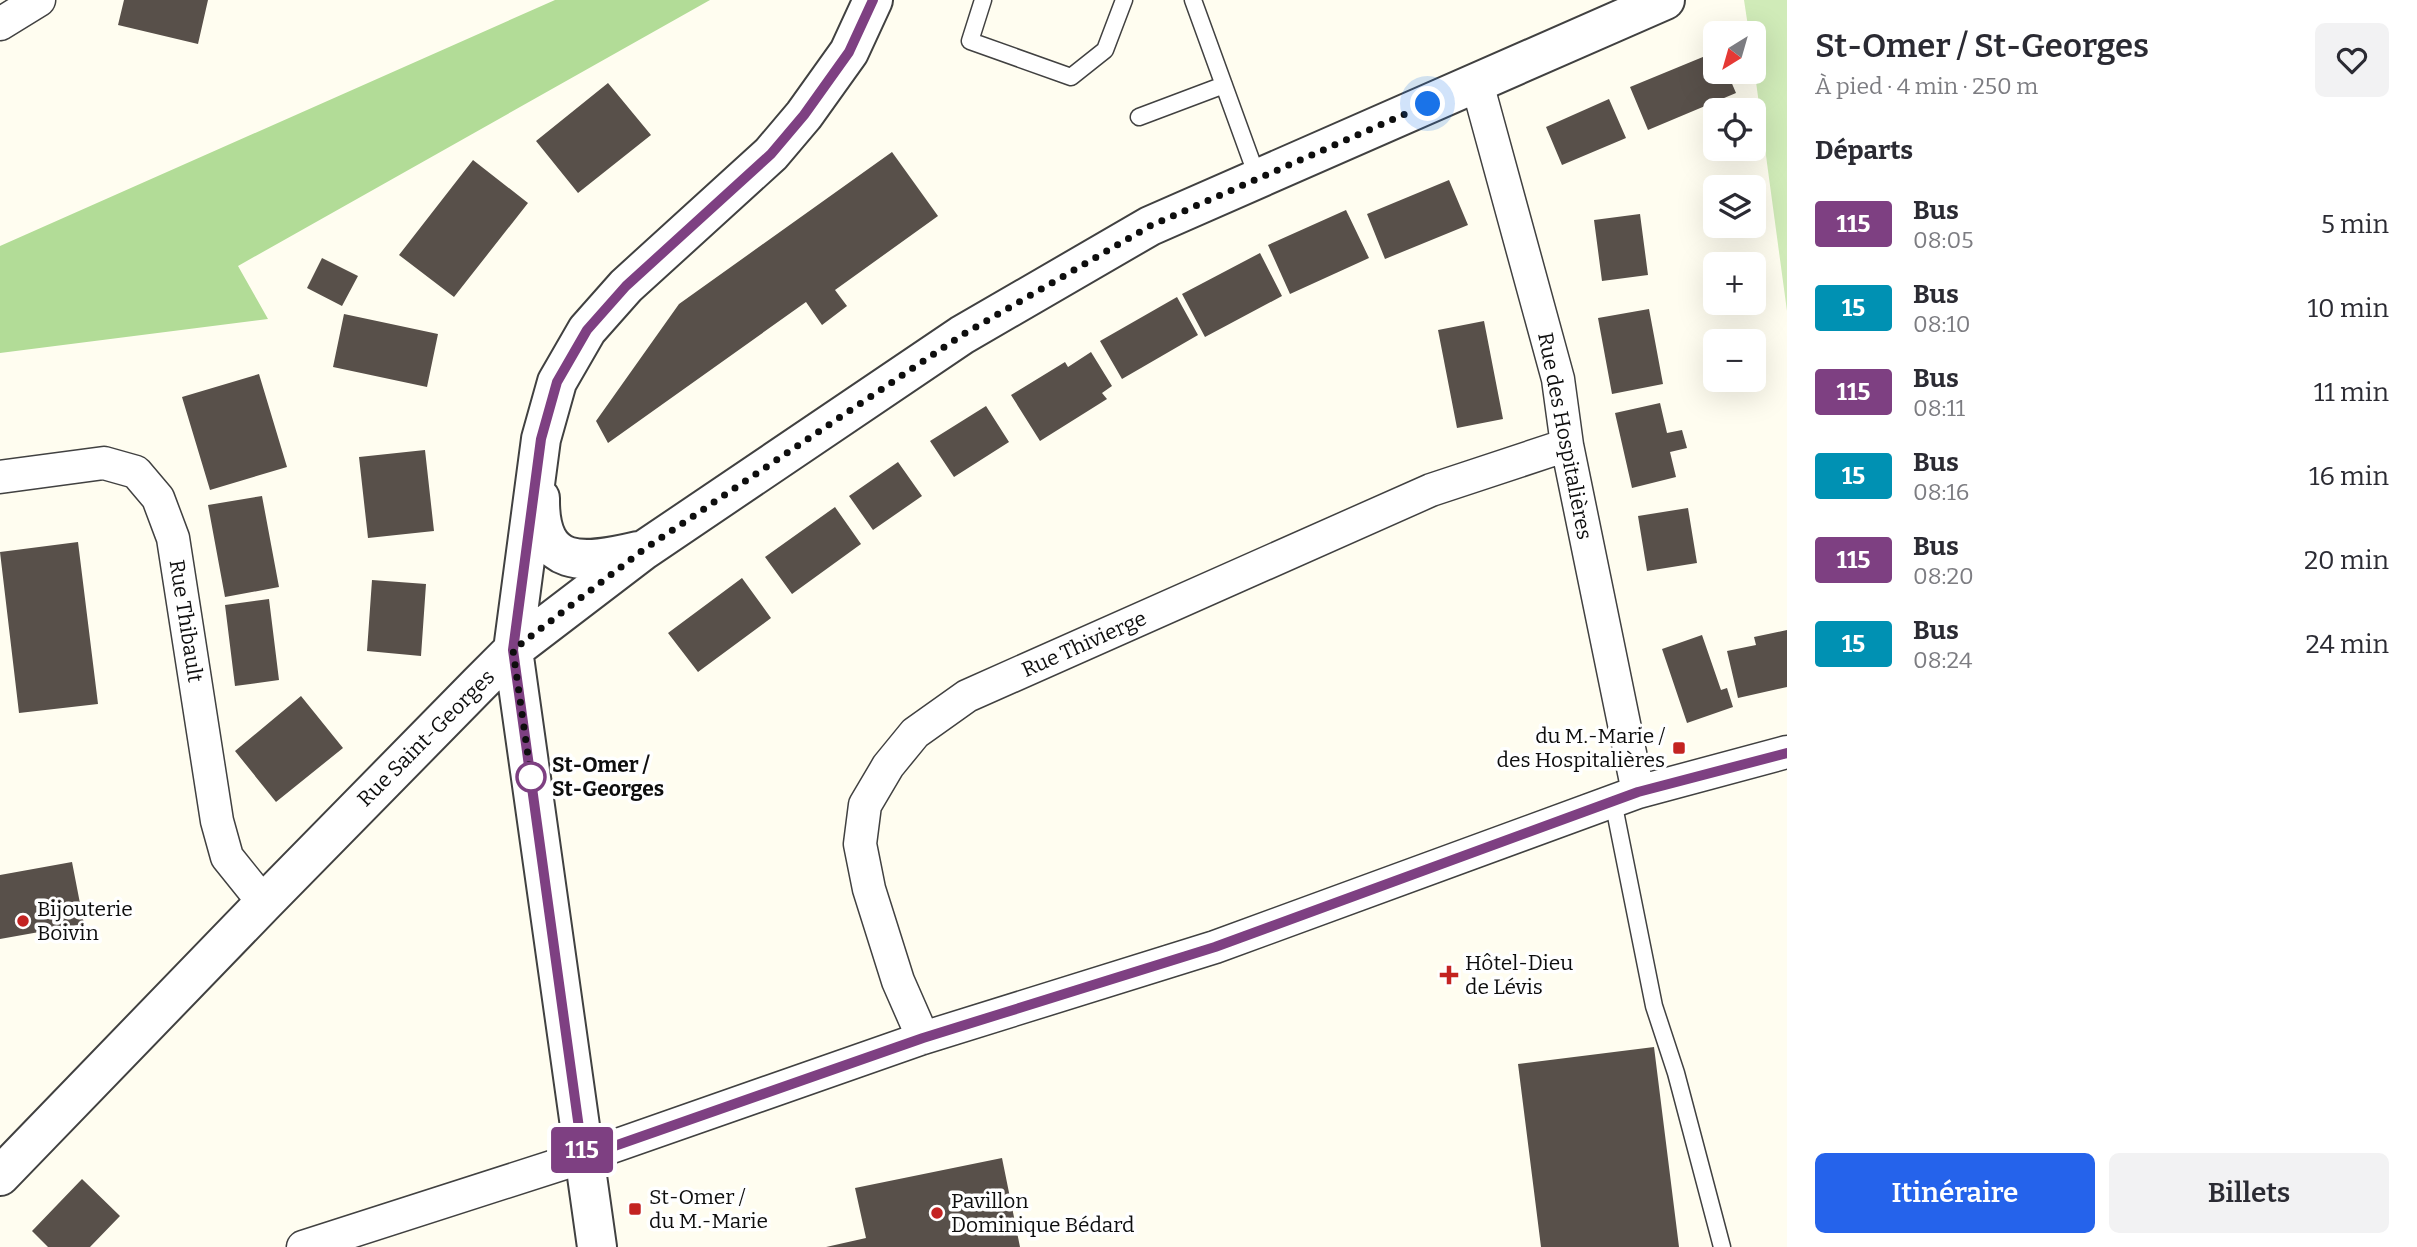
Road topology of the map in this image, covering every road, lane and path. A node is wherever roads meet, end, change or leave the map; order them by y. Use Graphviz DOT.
graph roads {
  1 [pos="39,0"];
  2 [pos="873,0"];
  3 [pos="983,0"];
  4 [pos="1124,0"];
  5 [pos="1193,0"];
  6 [pos="1665,0"];
  7 [pos="0,24"];
  8 [pos="1477,83"];
  9 [pos="1224,85"];
  10 [pos="1139,117"];
  11 [pos="1258,179"];
  12 [pos="541,439"];
  13 [pos="1567,445"];
  14 [pos="0,478"];
  15 [pos="643,550"];
  16 [pos="513,650"];
  17 [pos="1787,752"];
  18 [pos="1626,797"];
  19 [pos="264,902"];
  20 [pos="923,1038"];
  21 [pos="583,1157"];
  22 [pos="0,1176"];
  23 [pos="303,1247"];
  24 [pos="597,1247"];
  25 [pos="1722,1247"];
  1 -- 7 [label="street"];
  2 -- 12 [label="street"];
  3 -- 4 [label="lane"];
  5 -- 9 [label="lane"];
  6 -- 8 [label="street, Rue Saint-Georges"];
  8 -- 11 [label="street, Rue Saint-Georges"];
  8 -- 13 [label="street, Rue des Hospitalières"];
  9 -- 10 [label="lane"];
  9 -- 11 [label="lane"];
  11 -- 15 [label="street, Rue Saint-Georges"];
  12 -- 15 [label="street"];
  12 -- 16 [label="street"];
  13 -- 18 [label="street, Rue des Hospitalières"];
  13 -- 20 [label="street, Rue Thivierge"];
  14 -- 19 [label="street, Rue Thibault"];
  15 -- 16 [label="street, Rue Saint-Georges"];
  16 -- 19 [label="street, Rue Saint-Georges"];
  16 -- 21 [label="street"];
  17 -- 18 [label="street"];
  18 -- 20 [label="street"];
  18 -- 25 [label="lane"];
  19 -- 22 [label="street, Rue Saint-Georges"];
  20 -- 21 [label="street"];
  21 -- 23 [label="street"];
  21 -- 24 [label="street"];
}
